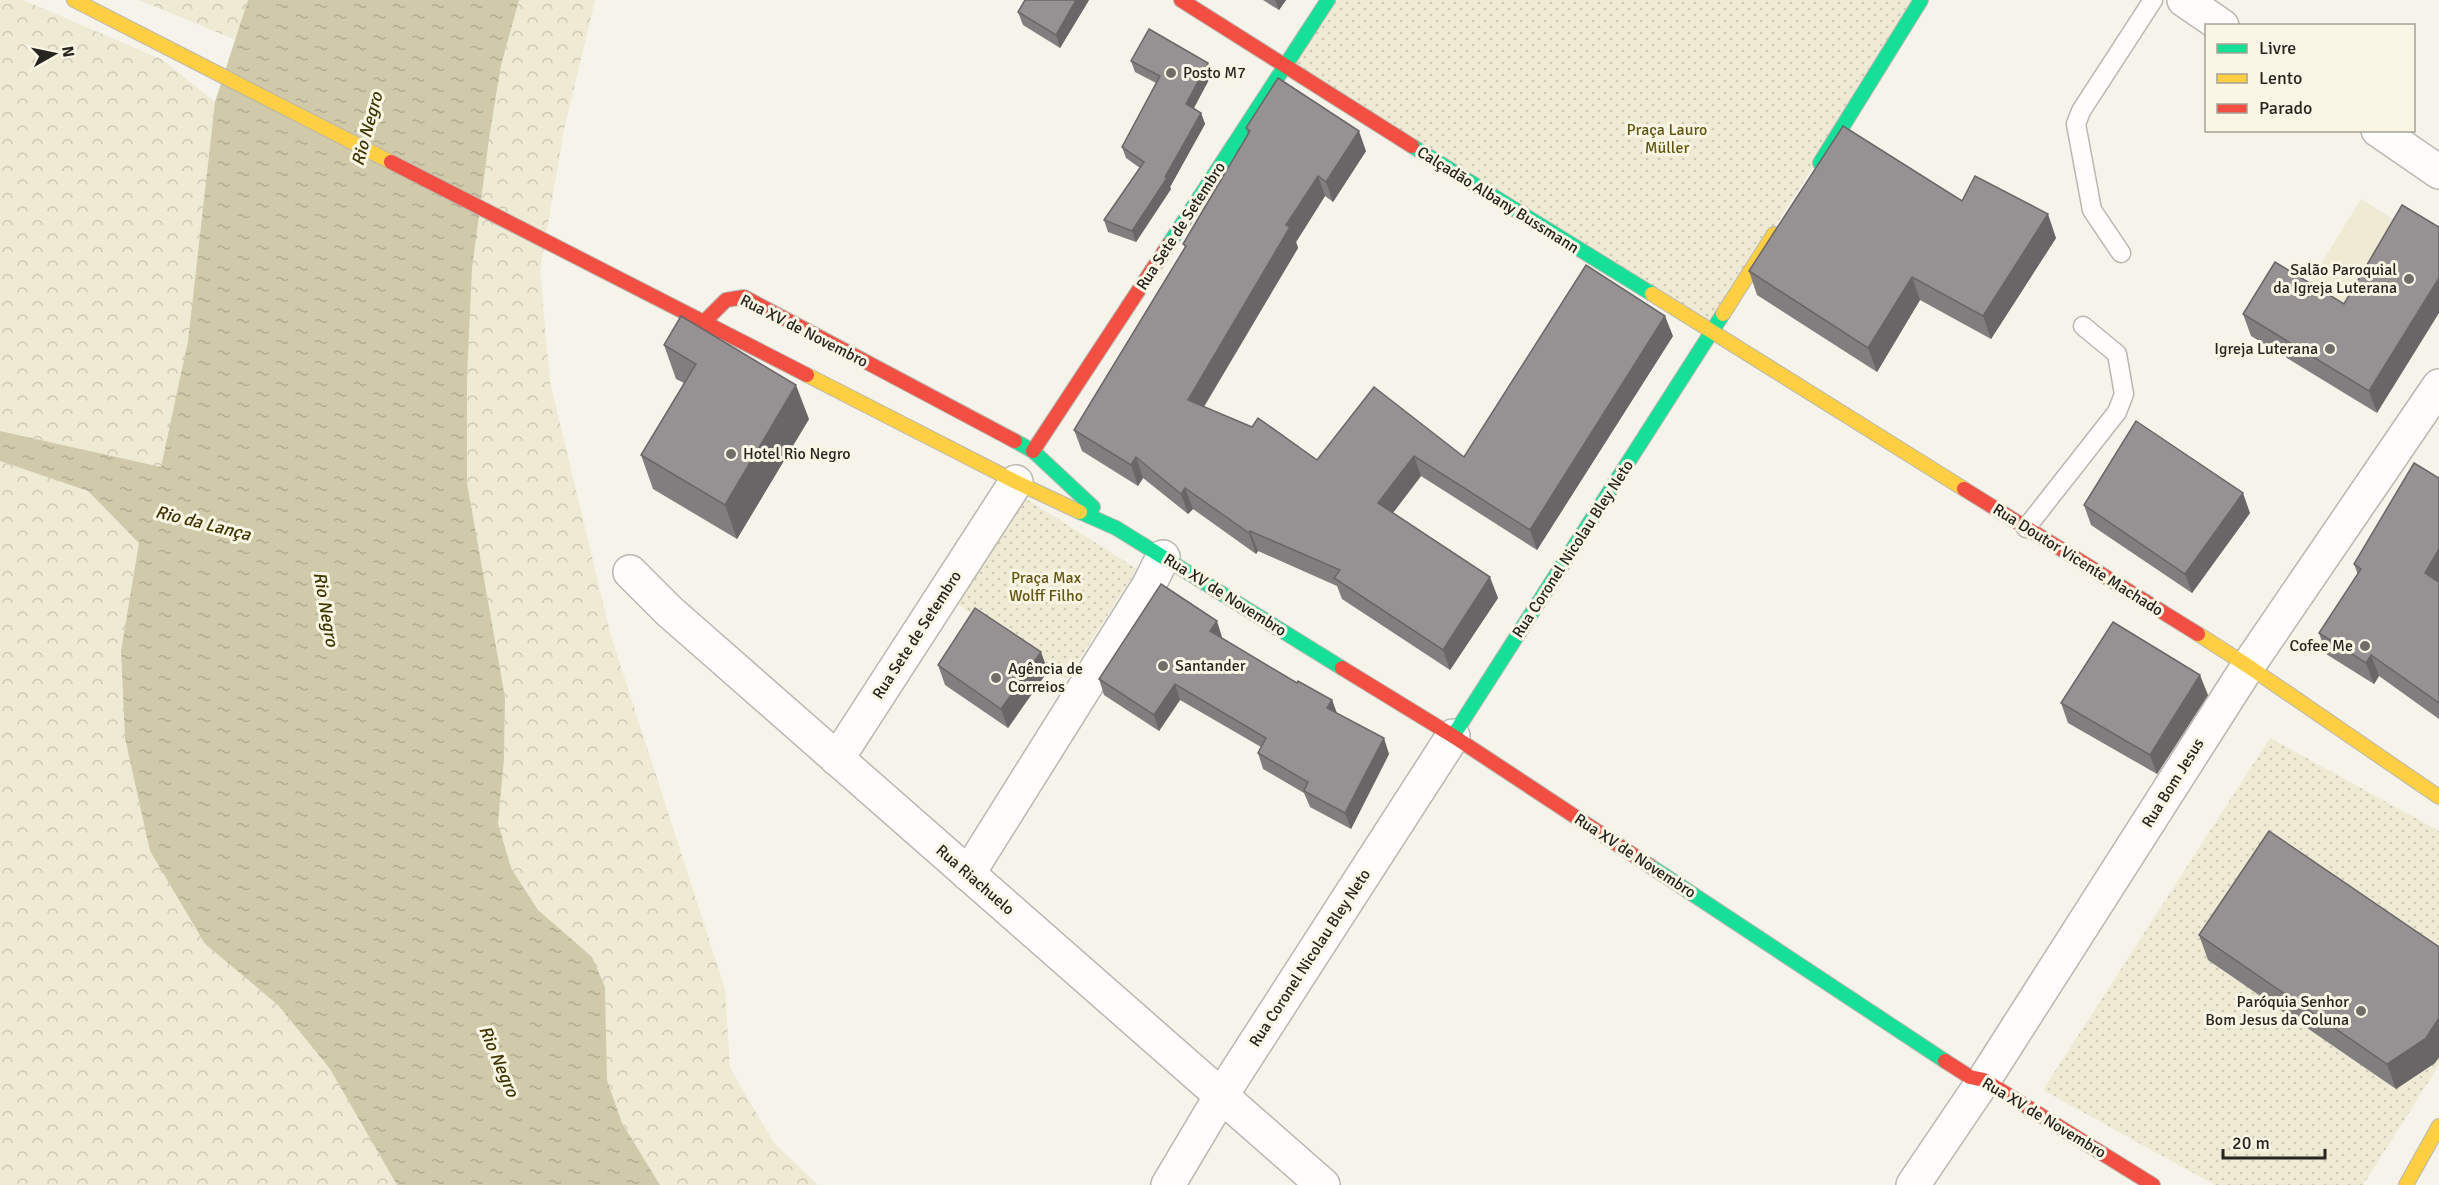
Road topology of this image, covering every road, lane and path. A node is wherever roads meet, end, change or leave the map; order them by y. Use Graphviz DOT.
graph roads {
  1 [pos="74,0"];
  2 [pos="1181,0"];
  3 [pos="1328,0"];
  4 [pos="1920,0"];
  5 [pos="2153,0"];
  6 [pos="2184,0"];
  7 [pos="2219,24"];
  8 [pos="1285,68"];
  9 [pos="2381,132"];
  10 [pos="2439,172"];
  11 [pos="1813,174"];
  12 [pos="1782,223"];
  13 [pos="2121,253"];
  14 [pos="704,322"];
  15 [pos="2083,326"];
  16 [pos="1712,332"];
  17 [pos="2439,386"];
  18 [pos="1033,451"];
  19 [pos="1016,482"];
  20 [pos="1116,528"];
  21 [pos="2026,528"];
  22 [pos="1163,557"];
  23 [pos="630,572"];
  24 [pos="2247,666"];
  25 [pos="1454,736"];
  26 [pos="837,759"];
  27 [pos="2439,797"];
  28 [pos="968,874"];
  29 [pos="1984,1080"];
  30 [pos="1221,1096"];
  31 [pos="2439,1126"];
  32 [pos="1168,1185"];
  33 [pos="1323,1185"];
  34 [pos="1913,1185"];
  35 [pos="2153,1185"];
  36 [pos="2406,1185"];
  1 -- 14 [label="main road, Rua XV de Novembro"];
  2 -- 8 [label="main road"];
  3 -- 8 [label="main road, Rua Sete de Setembro"];
  4 -- 11 [label="main road"];
  5 -- 13 [label="lane"];
  6 -- 7 [label="street"];
  8 -- 16 [label="main road, Calçadão Albany Bussmann"];
  8 -- 18 [label="main road, Rua Sete de Setembro"];
  9 -- 10 [label="street"];
  12 -- 16 [label="main road, Rua Coronel Nicolau Bley Neto"];
  14 -- 18 [label="main road, Rua XV de Novembro"];
  14 -- 19 [label="main road, Rua XV de Novembro"];
  15 -- 21 [label="lane"];
  16 -- 21 [label="main road, Rua Doutor Vicente Machado"];
  16 -- 25 [label="main road, Rua Coronel Nicolau Bley Neto"];
  17 -- 24 [label="street, Rua Bom Jesus"];
  18 -- 20 [label="main road, Rua XV de Novembro"];
  19 -- 20 [label="main road, Rua XV de Novembro"];
  19 -- 26 [label="street, Rua Sete de Setembro"];
  20 -- 22 [label="main road, Rua XV de Novembro"];
  21 -- 24 [label="main road, Rua Doutor Vicente Machado"];
  22 -- 25 [label="main road, Rua XV de Novembro"];
  22 -- 28 [label="street"];
  23 -- 26 [label="street, Rua Riachuelo"];
  24 -- 27 [label="main road, Rua Doutor Vicente Machado"];
  24 -- 29 [label="street, Rua Bom Jesus"];
  25 -- 29 [label="main road, Rua XV de Novembro"];
  25 -- 30 [label="street, Rua Coronel Nicolau Bley Neto"];
  26 -- 28 [label="street, Rua Riachuelo"];
  28 -- 30 [label="street, Rua Riachuelo"];
  29 -- 34 [label="street, Rua Bom Jesus"];
  29 -- 35 [label="main road, Rua XV de Novembro"];
  30 -- 32 [label="street, Rua Coronel Nicolau Bley Neto"];
  30 -- 33 [label="street, Rua Riachuelo"];
  31 -- 36 [label="main road"];
}
